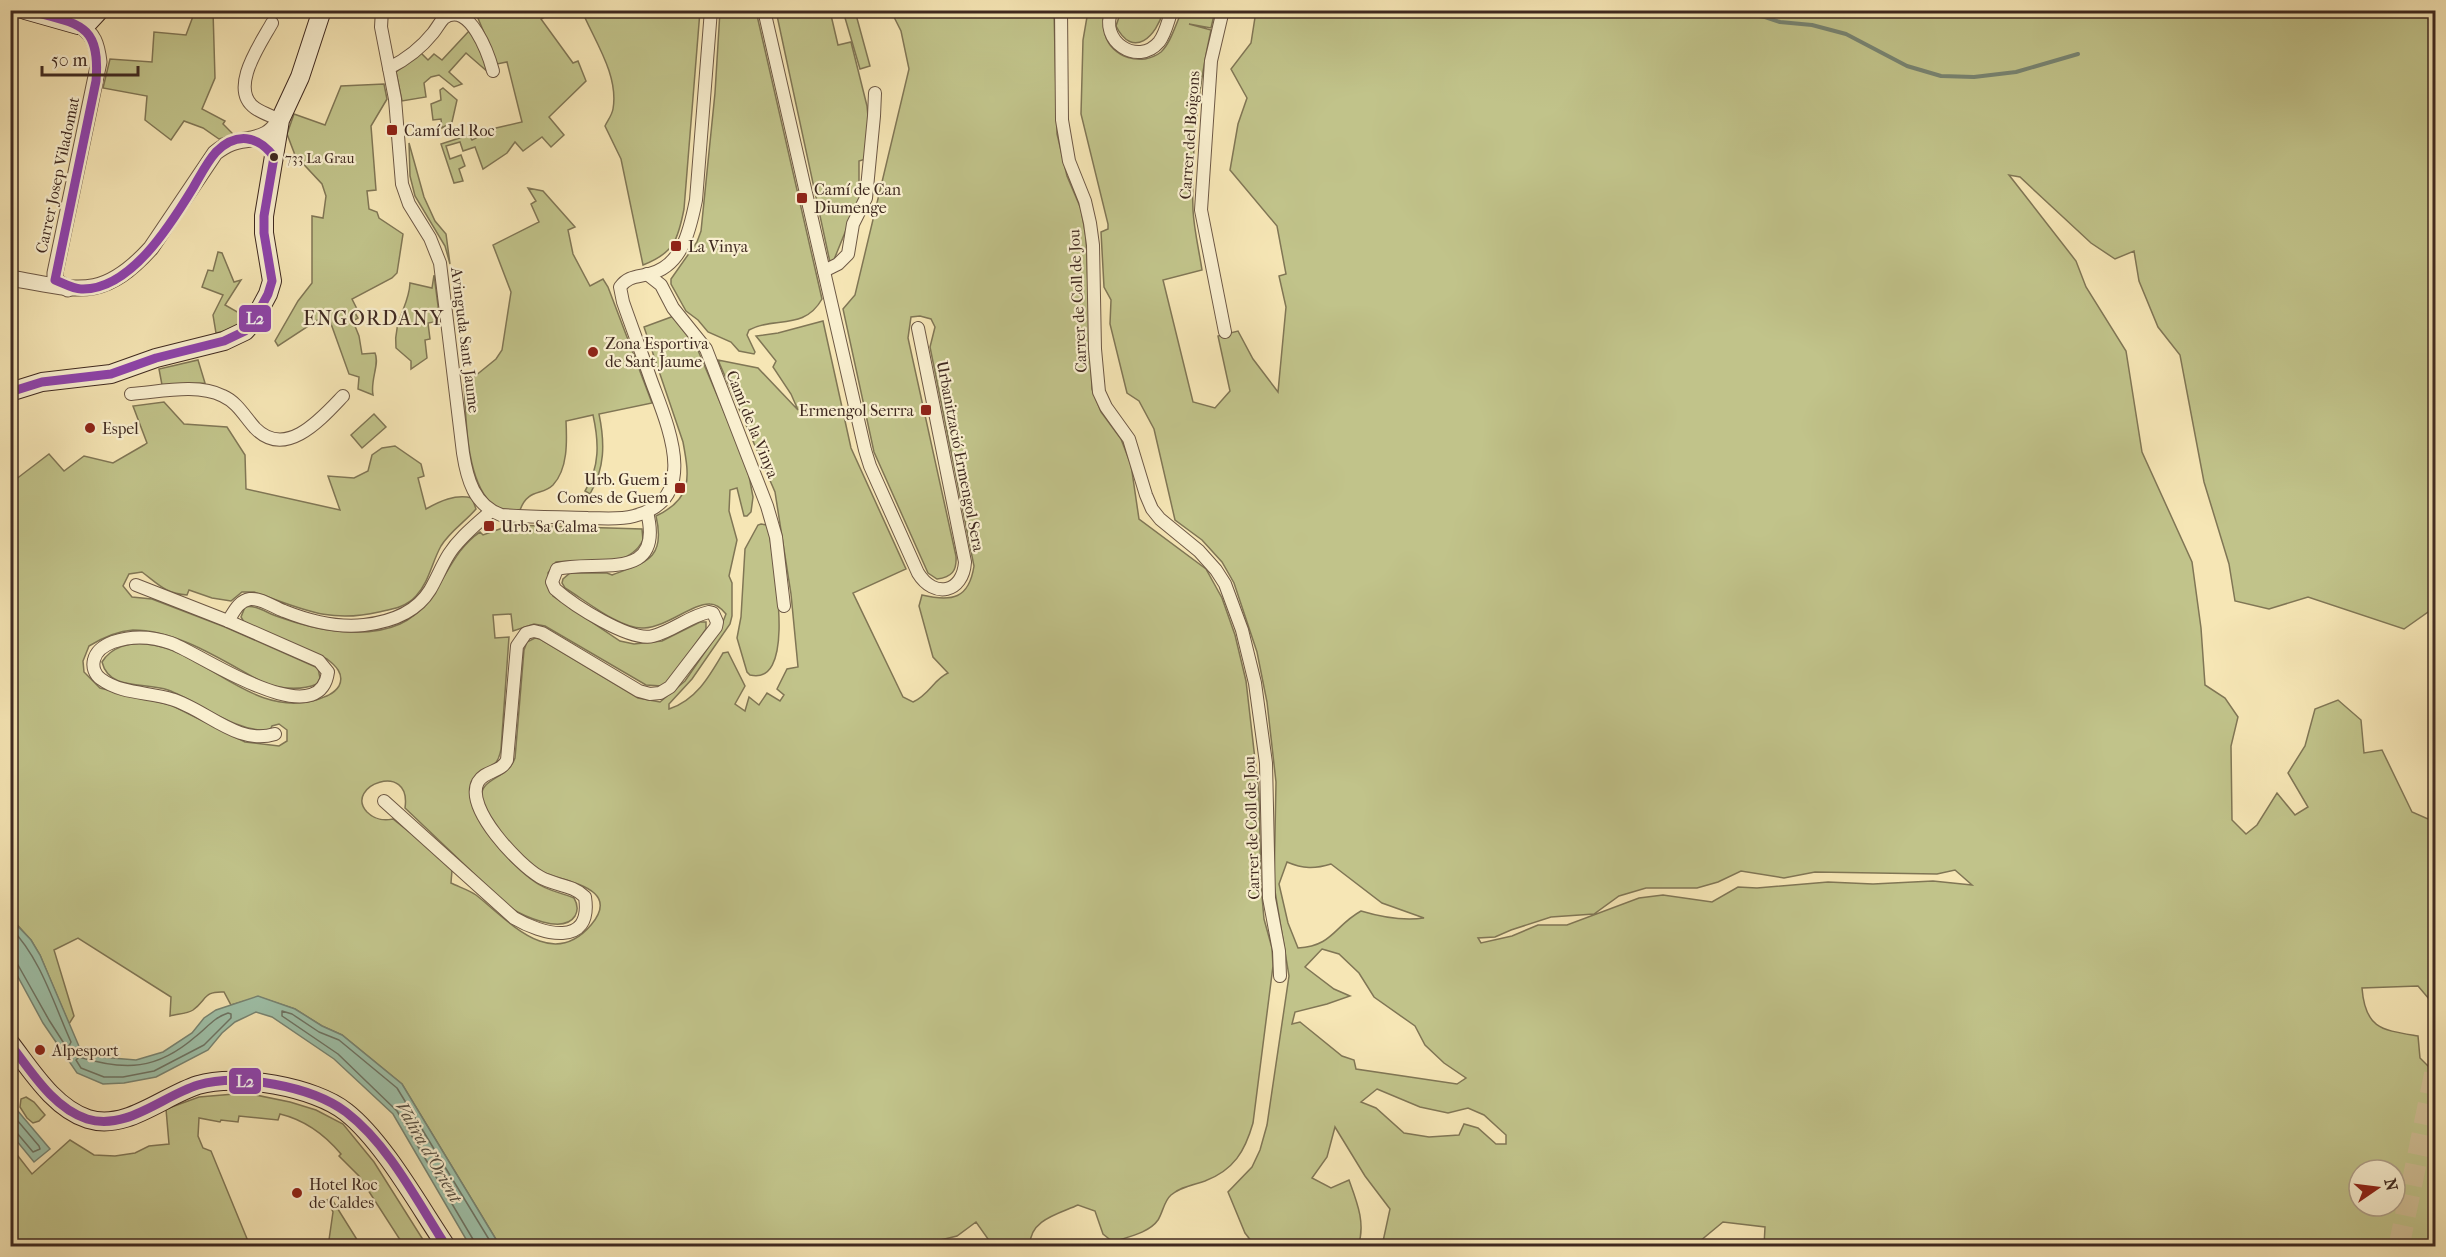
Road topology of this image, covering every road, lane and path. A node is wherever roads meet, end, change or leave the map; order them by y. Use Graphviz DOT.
graph roads {
  1 [pos="25,10"];
  2 [pos="100,10"];
  3 [pos="321,10"];
  4 [pos="382,10"];
  5 [pos="711,10"];
  6 [pos="764,10"];
  7 [pos="1061,10"];
  8 [pos="1112,10"];
  9 [pos="1172,10"];
  10 [pos="1223,10"];
  11 [pos="272,23"];
  12 [pos="78,25"];
  13 [pos="389,68"];
  14 [pos="493,71"];
  15 [pos="875,93"];
  16 [pos="280,120"];
  17 [pos="254,138"];
  18 [pos="274,157"];
  19 [pos="824,271"];
  20 [pos="647,274"];
  21 [pos="10,279"];
  22 [pos="68,289"];
  23 [pos="918,328"];
  24 [pos="1225,332"];
  25 [pos="10,392"];
  26 [pos="131,394"];
  27 [pos="343,396"];
  28 [pos="491,511"];
  29 [pos="647,512"];
  30 [pos="136,585"];
  31 [pos="784,606"];
  32 [pos="228,621"];
  33 [pos="275,734"];
  34 [pos="384,801"];
  35 [pos="1280,976"];
  36 [pos="10,1043"];
  37 [pos="446,1246"];
  1 -- 12 [label="main road"];
  2 -- 12 [label="main road"];
  3 -- 16 [label="main road"];
  4 -- 13 [label="street, Avinguda Sant Jaume"];
  5 -- 20 [label="street"];
  6 -- 19 [label="street, Urbanització Ermengol Sera"];
  7 -- 35 [label="street, Carrer de Coll de Jou"];
  8 -- 9 [label="street"];
  10 -- 24 [label="street, Carrer del Boïgons"];
  11 -- 16 [label="street"];
  12 -- 22 [label="street, Carrer Josep Viladomat"];
  13 -- 14 [label="street"];
  13 -- 28 [label="street, Avinguda Sant Jaume"];
  15 -- 19 [label="street"];
  16 -- 17 [label="street"];
  16 -- 18 [label="main road"];
  17 -- 18 [label="street"];
  17 -- 22 [label="street"];
  18 -- 25 [label="main road"];
  19 -- 23 [label="street, Urbanització Ermengol Sera"];
  20 -- 29 [label="street"];
  20 -- 31 [label="street, Camí de la Vinya"];
  21 -- 22 [label="street"];
  26 -- 27 [label="street"];
  28 -- 29 [label="street"];
  28 -- 32 [label="street"];
  29 -- 34 [label="street"];
  30 -- 32 [label="street"];
  32 -- 33 [label="street"];
  36 -- 37 [label="main road"];
}
